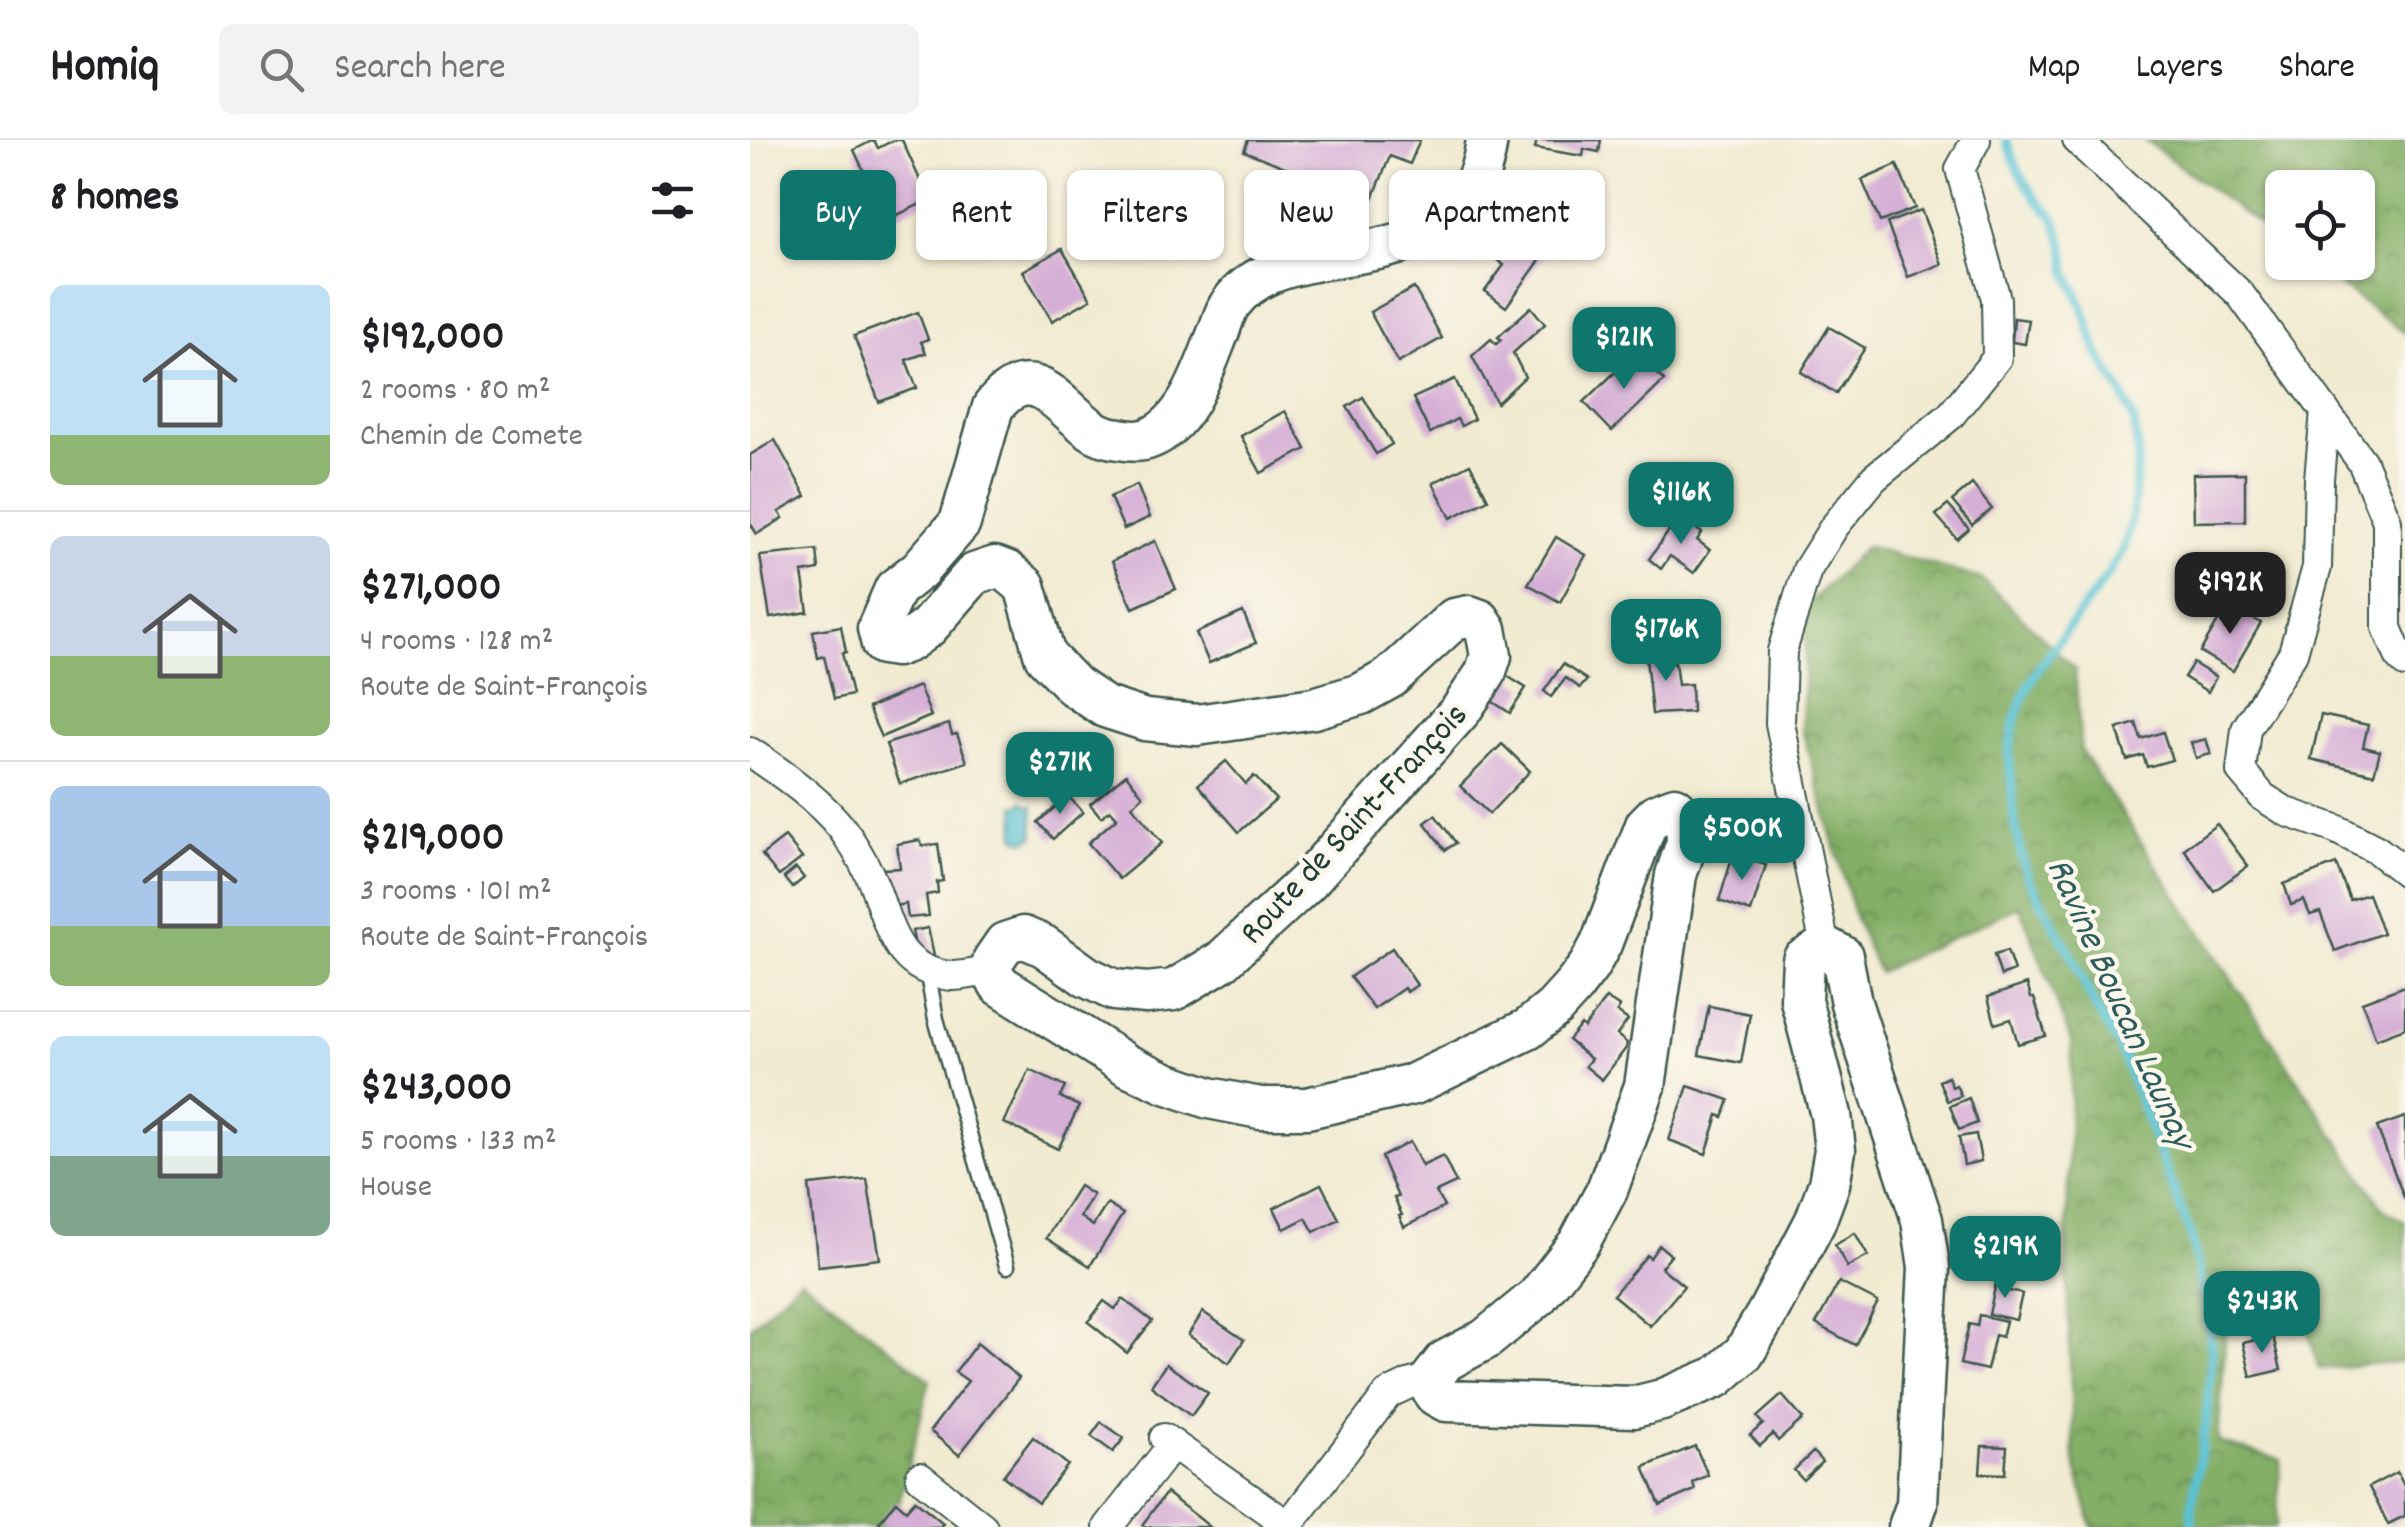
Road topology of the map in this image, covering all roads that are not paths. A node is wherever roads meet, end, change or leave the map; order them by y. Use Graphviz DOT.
graph roads {
  1 [pos="1488,140"];
  2 [pos="1976,140"];
  3 [pos="2077,140"];
  4 [pos="2325,410"];
  5 [pos="2405,663"];
  6 [pos="750,752"];
  7 [pos="2405,872"];
  8 [pos="1824,948"];
  9 [pos="927,969"];
  10 [pos="991,971"];
  11 [pos="1008,1266"];
  12 [pos="1432,1378"];
  13 [pos="920,1477"];
  14 [pos="983,1527"];
  15 [pos="1108,1527"];
  16 [pos="1284,1527"];
  17 [pos="1909,1527"];
  1 -- 10 [label="main road, Route de Saint-François"];
  2 -- 8 [label="street"];
  3 -- 4 [label="street"];
  4 -- 5 [label="street"];
  4 -- 7 [label="street"];
  6 -- 9 [label="street"];
  8 -- 12 [label="main road"];
  8 -- 17 [label="main road"];
  9 -- 10 [label="street"];
  9 -- 11 [label="lane"];
  10 -- 12 [label="main road"];
  12 -- 16 [label="street"];
  13 -- 14 [label="street"];
  15 -- 16 [label="street"];
}
